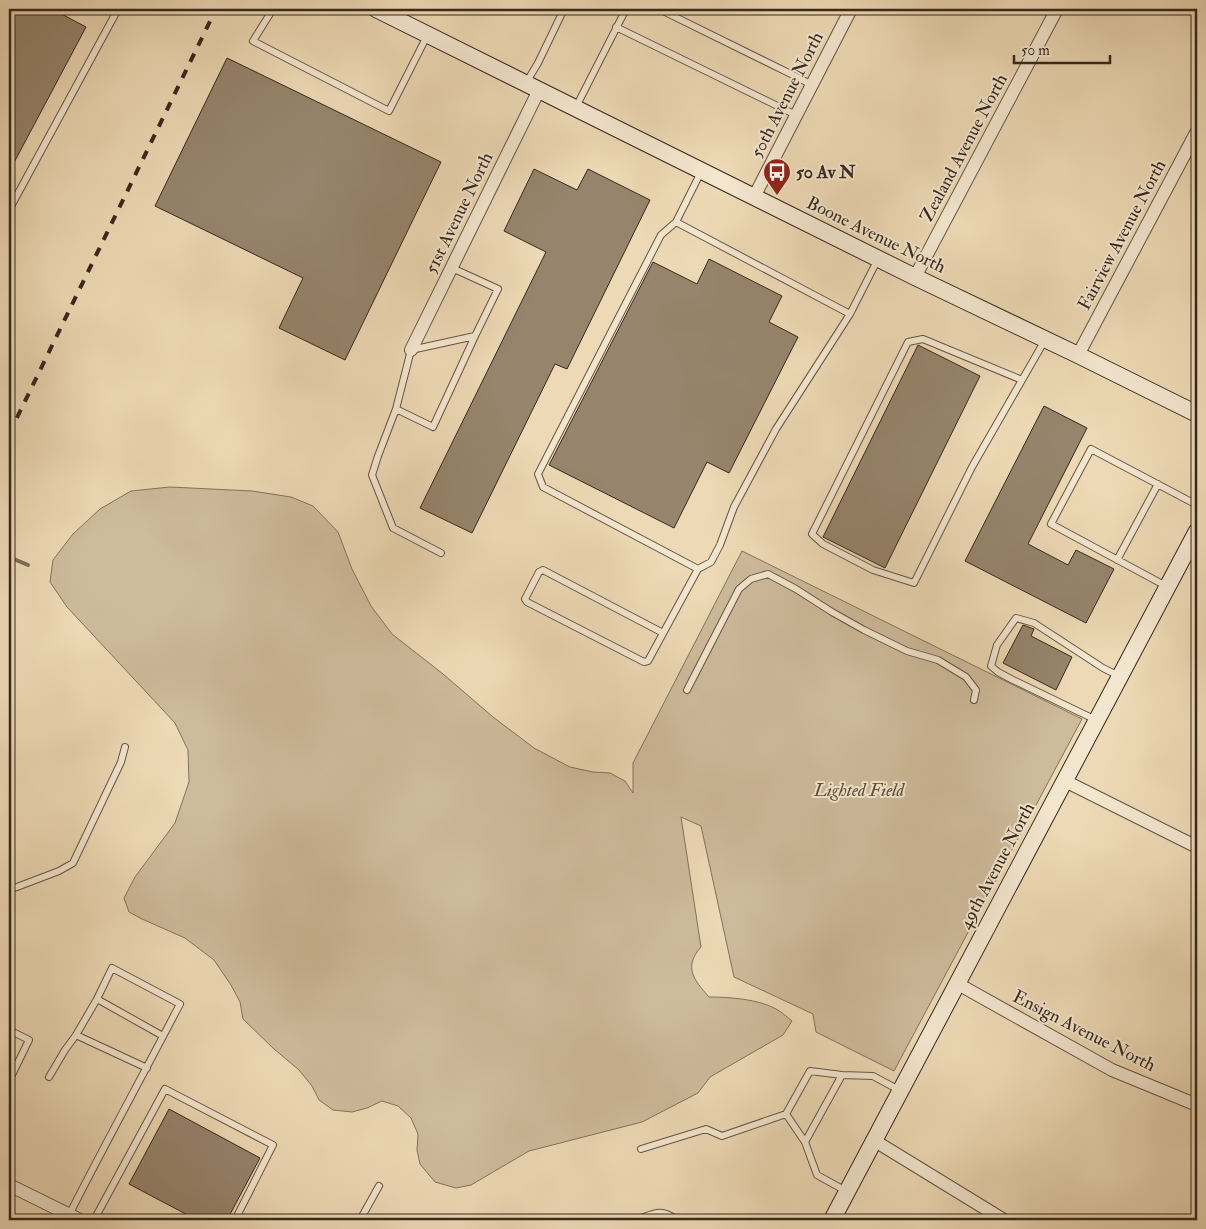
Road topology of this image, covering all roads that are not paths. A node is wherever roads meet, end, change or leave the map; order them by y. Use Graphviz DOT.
graph roads {
  1 [pos="118,9"];
  2 [pos="273,9"];
  3 [pos="376,9"];
  4 [pos="564,9"];
  5 [pos="626,9"];
  6 [pos="659,9"];
  7 [pos="851,9"];
  8 [pos="1058,9"];
  9 [pos="616,27"];
  10 [pos="428,35"];
  11 [pos="812,85"];
  12 [pos="532,87"];
  13 [pos="575,108"];
  14 [pos="796,116"];
  15 [pos="1197,131"];
  16 [pos="701,171"];
  17 [pos="754,197"];
  18 [pos="9,210"];
  19 [pos="676,222"];
  20 [pos="879,258"];
  21 [pos="452,268"];
  22 [pos="915,277"];
  23 [pos="850,314"];
  24 [pos="475,336"];
  25 [pos="1046,340"];
  26 [pos="411,350"];
  27 [pos="1078,355"];
  28 [pos="1022,380"];
  29 [pos="396,408"];
  30 [pos="1197,414"];
  31 [pos="1158,484"];
  32 [pos="1197,505"];
  33 [pos="1197,531"];
  34 [pos="440,553"];
  35 [pos="1117,560"];
  36 [pos="698,569"];
  37 [pos="1167,586"];
  38 [pos="663,633"];
  39 [pos="1120,676"];
  40 [pos="687,690"];
  41 [pos="974,700"];
  42 [pos="1097,720"];
  43 [pos="125,747"];
  44 [pos="1065,781"];
  45 [pos="1197,847"];
  46 [pos="9,890"];
  47 [pos="958,984"];
  48 [pos="97,999"];
  49 [pos="9,1030"];
  50 [pos="76,1035"];
  51 [pos="163,1036"];
  52 [pos="147,1068"];
  53 [pos="842,1075"];
  54 [pos="49,1077"];
  55 [pos="9,1081"];
  56 [pos="901,1091"];
  57 [pos="1197,1105"];
  58 [pos="786,1114"];
  59 [pos="875,1141"];
  60 [pos="805,1142"];
  61 [pos="641,1149"];
  62 [pos="9,1184"];
  63 [pos="378,1186"];
  64 [pos="848,1191"];
  65 [pos="73,1218"];
  66 [pos="94,1220"];
  67 [pos="235,1220"];
  68 [pos="360,1220"];
  69 [pos="636,1220"];
  70 [pos="678,1220"];
  71 [pos="832,1220"];
  72 [pos="1004,1220"];
  1 -- 18 [label="lane"];
  2 -- 10 [label="lane"];
  3 -- 10 [label="street, Boone Avenue North"];
  4 -- 12 [label="lane"];
  5 -- 9 [label="lane"];
  6 -- 11 [label="lane"];
  7 -- 11 [label="street, 50th Avenue North"];
  8 -- 22 [label="street, Zealand Avenue North"];
  9 -- 13 [label="lane"];
  9 -- 14 [label="lane"];
  10 -- 12 [label="street, Boone Avenue North"];
  11 -- 14 [label="street, 50th Avenue North"];
  12 -- 13 [label="street, Boone Avenue North"];
  12 -- 21 [label="street, 51st Avenue North"];
  13 -- 16 [label="street, Boone Avenue North"];
  14 -- 17 [label="street, 50th Avenue North"];
  15 -- 27 [label="street, Fairview Avenue North"];
  16 -- 17 [label="street, Boone Avenue North"];
  16 -- 19 [label="lane"];
  17 -- 20 [label="street, Boone Avenue North"];
  19 -- 23 [label="lane"];
  19 -- 36 [label="lane"];
  20 -- 22 [label="street, Boone Avenue North"];
  20 -- 23 [label="lane"];
  21 -- 24 [label="lane"];
  21 -- 26 [label="street, 51st Avenue North"];
  22 -- 25 [label="street, Boone Avenue North"];
  23 -- 36 [label="lane"];
  24 -- 26 [label="lane"];
  24 -- 29 [label="lane"];
  25 -- 27 [label="street, Boone Avenue North"];
  25 -- 28 [label="lane"];
  26 -- 29 [label="lane"];
  27 -- 30 [label="street, Boone Avenue North"];
  28 -- 28 [label="lane"];
  29 -- 34 [label="lane"];
  31 -- 32 [label="lane"];
  31 -- 35 [label="lane"];
  31 -- 35 [label="lane"];
  33 -- 37 [label="street, 49th Avenue North"];
  35 -- 37 [label="lane"];
  36 -- 38 [label="lane"];
  37 -- 39 [label="street, 49th Avenue North"];
  38 -- 38 [label="lane"];
  39 -- 42 [label="street, 49th Avenue North"];
  39 -- 42 [label="lane"];
  40 -- 41 [label="lane"];
  42 -- 44 [label="street, 49th Avenue North"];
  43 -- 46 [label="lane"];
  44 -- 45 [label="street"];
  44 -- 47 [label="street, 49th Avenue North"];
  47 -- 56 [label="street, 49th Avenue North"];
  47 -- 57 [label="street, Ensign Avenue North"];
  48 -- 50 [label="lane"];
  48 -- 51 [label="lane"];
  48 -- 51 [label="lane"];
  49 -- 55 [label="lane"];
  50 -- 52 [label="lane"];
  50 -- 54 [label="lane"];
  51 -- 52 [label="lane"];
  52 -- 65 [label="lane"];
  53 -- 56 [label="lane"];
  53 -- 58 [label="lane"];
  53 -- 60 [label="lane"];
  56 -- 59 [label="street, 49th Avenue North"];
  58 -- 60 [label="lane"];
  58 -- 61 [label="lane"];
  59 -- 64 [label="street, 49th Avenue North"];
  59 -- 72 [label="street"];
  60 -- 64 [label="lane"];
  62 -- 65 [label="street"];
  63 -- 68 [label="lane"];
  64 -- 71 [label="street, 49th Avenue North"];
  66 -- 67 [label="lane"];
  69 -- 70 [label="lane"];
}
